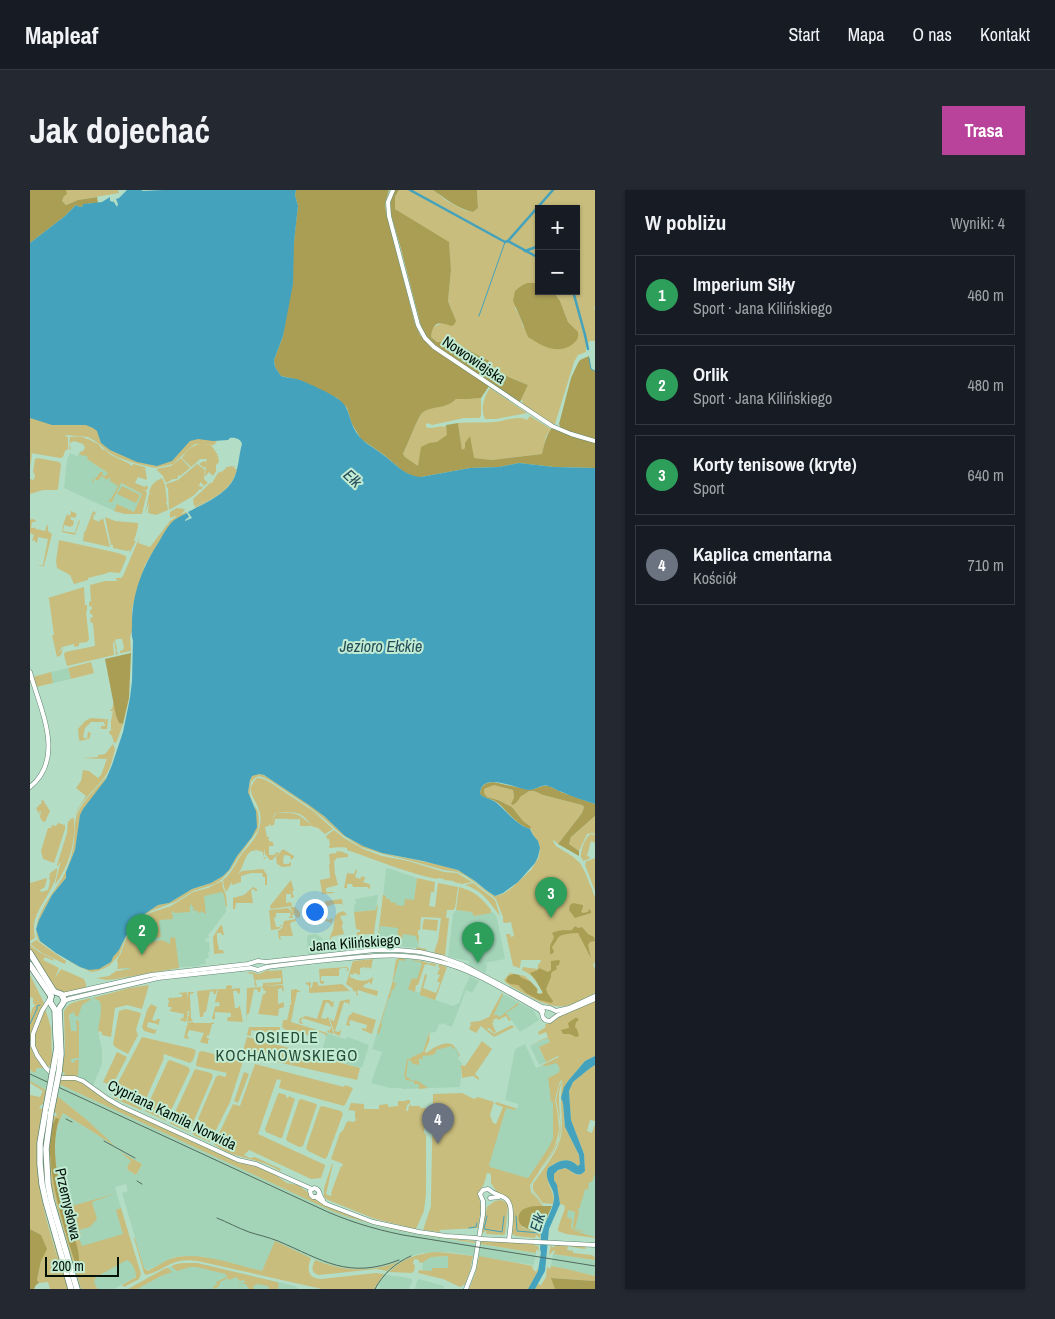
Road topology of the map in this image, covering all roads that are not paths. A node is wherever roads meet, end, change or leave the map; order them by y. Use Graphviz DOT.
graph roads {
  1 [pos="393,190"];
  2 [pos="595,441"];
  3 [pos="30,672"];
  4 [pos="30,787"];
  5 [pos="30,954"];
  6 [pos="261,961"];
  7 [pos="255,962"];
  8 [pos="30,965"];
  9 [pos="259,969"];
  10 [pos="476,973"];
  11 [pos="595,997"];
  12 [pos="56,1000"];
  13 [pos="546,1008"];
  14 [pos="554,1010"];
  15 [pos="542,1013"];
  16 [pos="555,1018"];
  17 [pos="48,1110"];
  18 [pos="311,1191"];
  19 [pos="318,1196"];
  20 [pos="509,1240"];
  21 [pos="595,1245"];
  22 [pos="71,1289"];
  23 [pos="77,1289"];
  24 [pos="466,1289"];
  1 -- 2 [label="street, Nowowiejska"];
  3 -- 4 [label="street"];
  5 -- 12 [label="main road"];
  6 -- 7 [label="street, Jana Kilińskiego"];
  6 -- 9 [label="street"];
  6 -- 10 [label="street, Jana Kilińskiego"];
  7 -- 9 [label="street"];
  7 -- 12 [label="street"];
  8 -- 12 [label="main road"];
  9 -- 10 [label="street, Jana Kilińskiego"];
  9 -- 12 [label="street, Jana Kilińskiego"];
  10 -- 13 [label="street, Jana Kilińskiego"];
  10 -- 15 [label="street, Jana Kilińskiego"];
  11 -- 14 [label="street"];
  11 -- 16 [label="street"];
  12 -- 17 [label="main road, Przemysłowa, bridge"];
  12 -- 18 [label="street, Cypriana Kamila Norwida"];
  13 -- 14 [label="street"];
  13 -- 15 [label="street"];
  14 -- 16 [label="street"];
  15 -- 16 [label="street"];
  17 -- 22 [label="main road, Przemysłowa"];
  17 -- 23 [label="main road, Przemysłowa"];
  18 -- 19 [label="street"];
  18 -- 19 [label="street"];
  19 -- 20 [label="street, bridge"];
  20 -- 21 [label="street"];
  20 -- 24 [label="street"];
}
